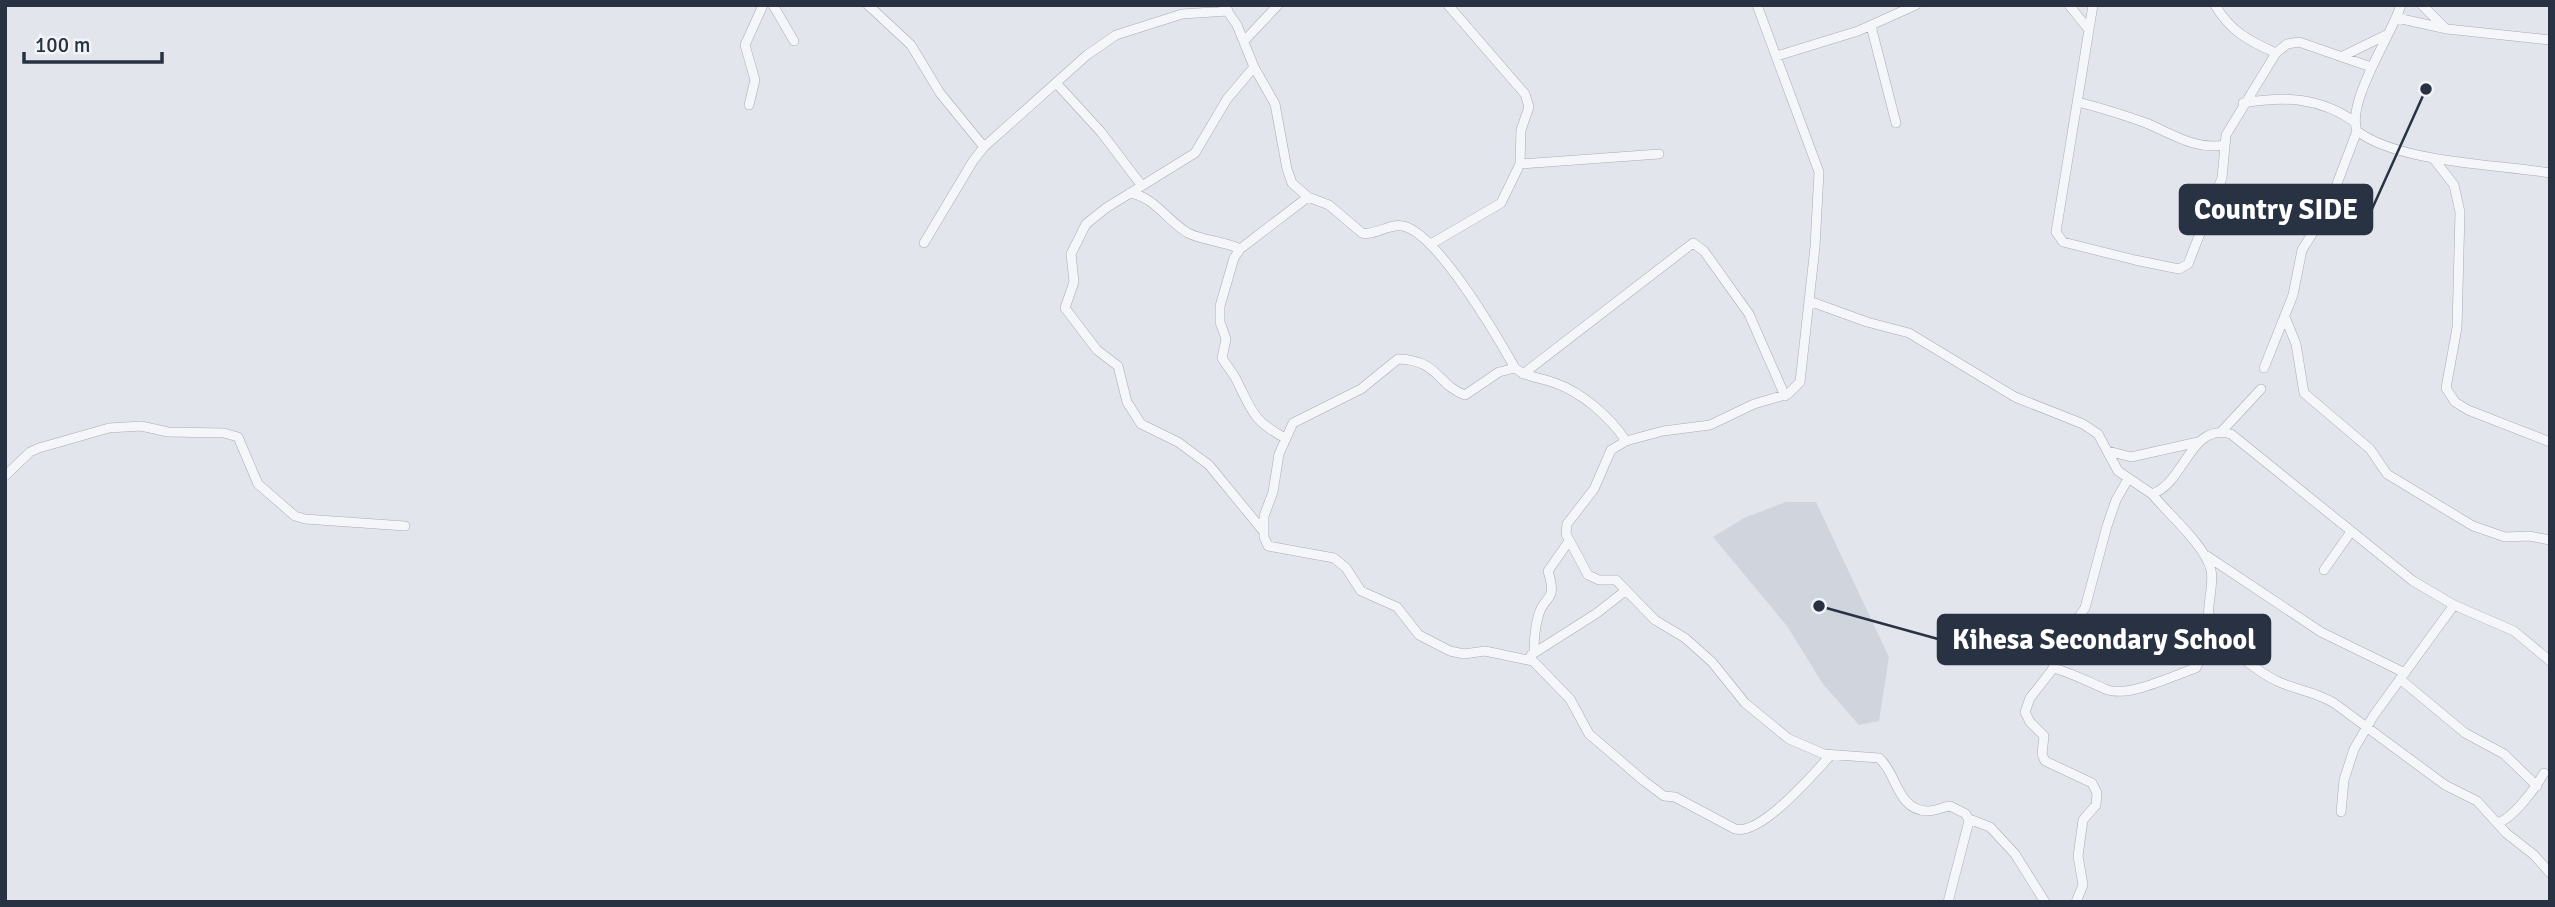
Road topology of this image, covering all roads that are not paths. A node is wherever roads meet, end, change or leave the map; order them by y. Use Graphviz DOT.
graph roads {
  1 [pos="763,5"];
  2 [pos="774,5"];
  3 [pos="868,5"];
  4 [pos="1278,5"];
  5 [pos="1448,5"];
  6 [pos="1757,5"];
  7 [pos="1916,5"];
  8 [pos="2069,5"];
  9 [pos="2093,5"];
  10 [pos="2215,5"];
  11 [pos="2401,5"];
  12 [pos="2422,5"];
  13 [pos="1226,8"];
  14 [pos="2397,18"];
  15 [pos="1871,26"];
  16 [pos="2447,29"];
  17 [pos="2089,30"];
  18 [pos="2389,33"];
  19 [pos="1245,40"];
  20 [pos="2550,40"];
  21 [pos="794,41"];
  22 [pos="2276,53"];
  23 [pos="1777,56"];
  24 [pos="2343,56"];
  25 [pos="1254,67"];
  26 [pos="2371,67"];
  27 [pos="1057,84"];
  28 [pos="2078,102"];
  29 [pos="2243,103"];
  30 [pos="749,105"];
  31 [pos="1896,123"];
  32 [pos="2356,126"];
  33 [pos="2225,145"];
  34 [pos="984,147"];
  35 [pos="1659,154"];
  36 [pos="2433,158"];
  37 [pos="1520,164"];
  38 [pos="2550,173"];
  39 [pos="1142,186"];
  40 [pos="1130,193"];
  41 [pos="1308,197"];
  42 [pos="924,243"];
  43 [pos="1431,244"];
  44 [pos="1240,249"];
  45 [pos="1809,301"];
  46 [pos="2285,317"];
  47 [pos="1515,368"];
  48 [pos="2264,368"];
  49 [pos="1523,374"];
  50 [pos="2261,389"];
  51 [pos="1784,396"];
  52 [pos="2222,431"];
  53 [pos="1285,438"];
  54 [pos="1626,441"];
  55 [pos="2198,442"];
  56 [pos="2550,442"];
  57 [pos="2108,452"];
  58 [pos="5,477"];
  59 [pos="2128,479"];
  60 [pos="2152,494"];
  61 [pos="405,526"];
  62 [pos="1264,532"];
  63 [pos="2350,533"];
  64 [pos="2550,540"];
  65 [pos="1569,541"];
  66 [pos="2205,555"];
  67 [pos="2324,569"];
  68 [pos="1625,591"];
  69 [pos="2454,605"];
  70 [pos="2212,629"];
  71 [pos="1530,655"];
  72 [pos="2550,661"];
  73 [pos="2053,668"];
  74 [pos="2402,676"];
  75 [pos="2366,726"];
  76 [pos="1831,755"];
  77 [pos="2544,773"];
  78 [pos="2536,786"];
  79 [pos="2342,812"];
  80 [pos="1969,819"];
  81 [pos="2497,823"];
  82 [pos="2550,873"];
  83 [pos="1948,902"];
  84 [pos="2045,902"];
  85 [pos="2076,902"];
  1 -- 30 [label="street"];
  2 -- 21 [label="street"];
  3 -- 34 [label="street"];
  4 -- 19 [label="street"];
  5 -- 37 [label="street"];
  6 -- 23 [label="street"];
  7 -- 15 [label="street"];
  8 -- 17 [label="street"];
  9 -- 17 [label="street"];
  10 -- 22 [label="street"];
  11 -- 14 [label="street"];
  12 -- 16 [label="street"];
  13 -- 19 [label="street"];
  13 -- 27 [label="street"];
  14 -- 16 [label="street"];
  14 -- 18 [label="street"];
  15 -- 23 [label="street"];
  15 -- 31 [label="street"];
  16 -- 20 [label="street"];
  17 -- 28 [label="street"];
  18 -- 24 [label="street"];
  18 -- 26 [label="street"];
  19 -- 25 [label="street"];
  22 -- 24 [label="street"];
  22 -- 29 [label="street"];
  23 -- 45 [label="street"];
  24 -- 26 [label="street"];
  25 -- 39 [label="street"];
  25 -- 41 [label="street"];
  26 -- 32 [label="street"];
  27 -- 34 [label="street"];
  27 -- 39 [label="street"];
  28 -- 33 [label="street"];
  28 -- 33 [label="street"];
  29 -- 32 [label="street"];
  29 -- 33 [label="street"];
  32 -- 36 [label="street"];
  32 -- 46 [label="street"];
  34 -- 42 [label="street"];
  35 -- 37 [label="street"];
  36 -- 38 [label="street"];
  36 -- 56 [label="street"];
  37 -- 43 [label="street"];
  39 -- 40 [label="street"];
  40 -- 44 [label="street"];
  40 -- 62 [label="street"];
  41 -- 43 [label="street"];
  41 -- 44 [label="street"];
  43 -- 47 [label="street"];
  44 -- 53 [label="street"];
  45 -- 51 [label="street"];
  45 -- 57 [label="street"];
  46 -- 48 [label="street"];
  46 -- 64 [label="street"];
  47 -- 49 [label="street"];
  47 -- 53 [label="street"];
  49 -- 51 [label="street"];
  49 -- 54 [label="street"];
  50 -- 52 [label="street"];
  51 -- 54 [label="street"];
  52 -- 55 [label="street"];
  52 -- 63 [label="street"];
  53 -- 62 [label="street"];
  54 -- 65 [label="street"];
  55 -- 57 [label="street"];
  55 -- 60 [label="street"];
  57 -- 59 [label="street"];
  58 -- 61 [label="street"];
  59 -- 60 [label="street"];
  59 -- 73 [label="street"];
  60 -- 66 [label="street"];
  62 -- 71 [label="street"];
  63 -- 67 [label="street"];
  63 -- 69 [label="street"];
  65 -- 68 [label="street"];
  65 -- 71 [label="street"];
  66 -- 70 [label="street"];
  66 -- 74 [label="street"];
  68 -- 71 [label="street"];
  68 -- 76 [label="street"];
  69 -- 72 [label="street"];
  69 -- 74 [label="street"];
  70 -- 73 [label="street"];
  70 -- 75 [label="street"];
  71 -- 76 [label="street"];
  73 -- 85 [label="street"];
  74 -- 75 [label="street"];
  74 -- 78 [label="street"];
  75 -- 79 [label="street"];
  75 -- 81 [label="street"];
  76 -- 80 [label="street"];
  77 -- 78 [label="street"];
  78 -- 81 [label="street"];
  80 -- 83 [label="street"];
  80 -- 84 [label="street"];
  81 -- 82 [label="street"];
}
